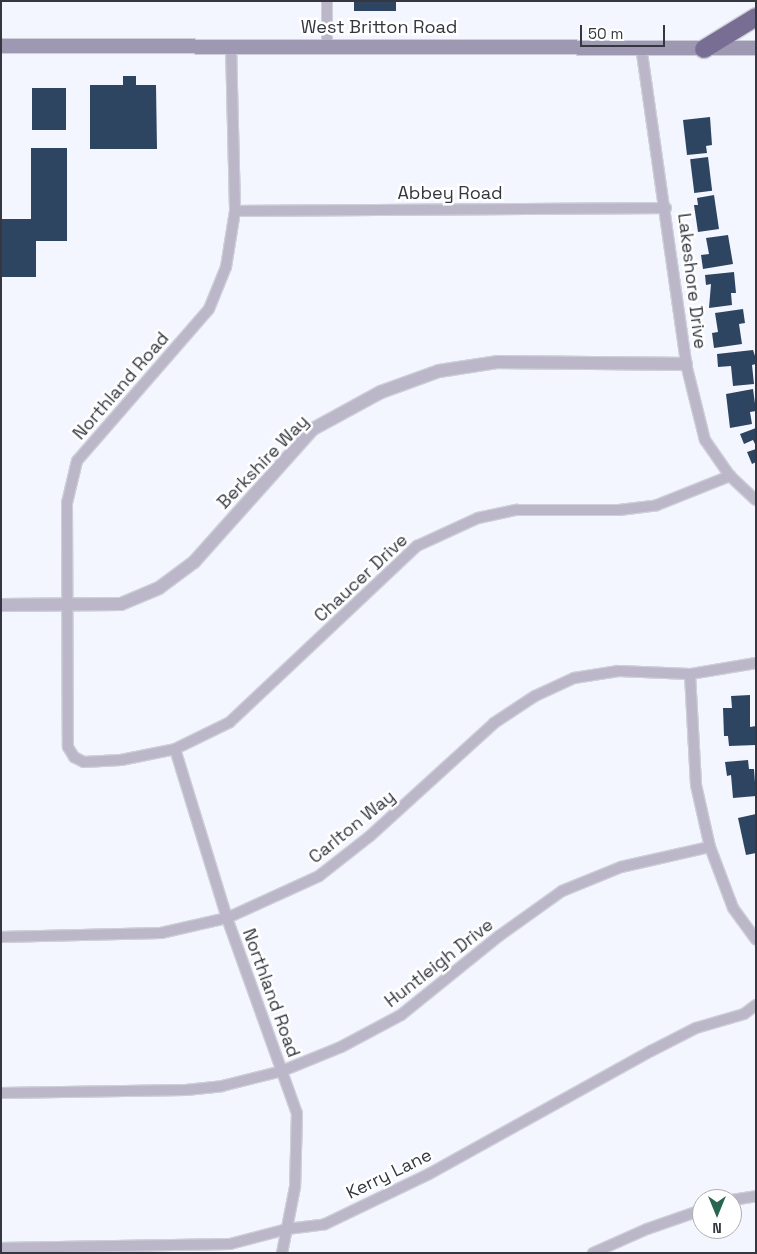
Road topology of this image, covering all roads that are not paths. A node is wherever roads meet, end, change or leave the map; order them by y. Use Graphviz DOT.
graph roads {
  1 [pos="327,1"];
  2 [pos="756,17"];
  3 [pos="231,45"];
  4 [pos="1,46"];
  5 [pos="328,46"];
  6 [pos="641,46"];
  7 [pos="756,48"];
  8 [pos="704,49"];
  9 [pos="666,208"];
  10 [pos="235,211"];
  11 [pos="686,364"];
  12 [pos="730,476"];
  13 [pos="756,500"];
  14 [pos="1,605"];
  15 [pos="69,605"];
  16 [pos="756,663"];
  17 [pos="690,674"];
  18 [pos="175,749"];
  19 [pos="74,757"];
  20 [pos="710,848"];
  21 [pos="227,918"];
  22 [pos="1,937"];
  23 [pos="756,940"];
  24 [pos="756,1005"];
  25 [pos="282,1070"];
  26 [pos="1,1093"];
  27 [pos="756,1196"];
  28 [pos="742,1198"];
  29 [pos="692,1213"];
  30 [pos="287,1229"];
  31 [pos="1,1248"];
  32 [pos="282,1253"];
  33 [pos="593,1253"];
  1 -- 5 [label="street"];
  2 -- 8 [label="highway"];
  3 -- 4 [label="main road, West Britton Road"];
  3 -- 5 [label="main road, West Britton Road"];
  3 -- 10 [label="street, Northland Road"];
  5 -- 6 [label="main road, West Britton Road"];
  6 -- 8 [label="main road, West Britton Road"];
  6 -- 9 [label="street, Lakeshore Drive"];
  7 -- 8 [label="main road, West Britton Road"];
  9 -- 10 [label="street, Abbey Road"];
  9 -- 11 [label="street, Lakeshore Drive"];
  10 -- 15 [label="street, Northland Road"];
  11 -- 12 [label="street, Lakeshore Drive"];
  11 -- 15 [label="street, Berkshire Way"];
  12 -- 13 [label="street, Lakeshore Drive"];
  12 -- 18 [label="street, Chaucer Drive"];
  14 -- 15 [label="street, Berkshire Way"];
  15 -- 19 [label="street, Northland Road"];
  16 -- 17 [label="street"];
  17 -- 20 [label="street"];
  17 -- 21 [label="street, Carlton Way"];
  18 -- 19 [label="street, Chaucer Drive"];
  18 -- 21 [label="street, Northland Road"];
  20 -- 23 [label="street"];
  20 -- 25 [label="street, Huntleigh Drive"];
  21 -- 22 [label="street, Carlton Way"];
  21 -- 25 [label="street, Northland Road"];
  24 -- 30 [label="street, Kerry Lane"];
  25 -- 26 [label="street, Huntleigh Drive"];
  25 -- 30 [label="street, Northland Road"];
  27 -- 28 [label="street"];
  29 -- 33 [label="street"];
  30 -- 31 [label="street, Kerry Lane"];
  30 -- 32 [label="street, Northland Road"];
}
